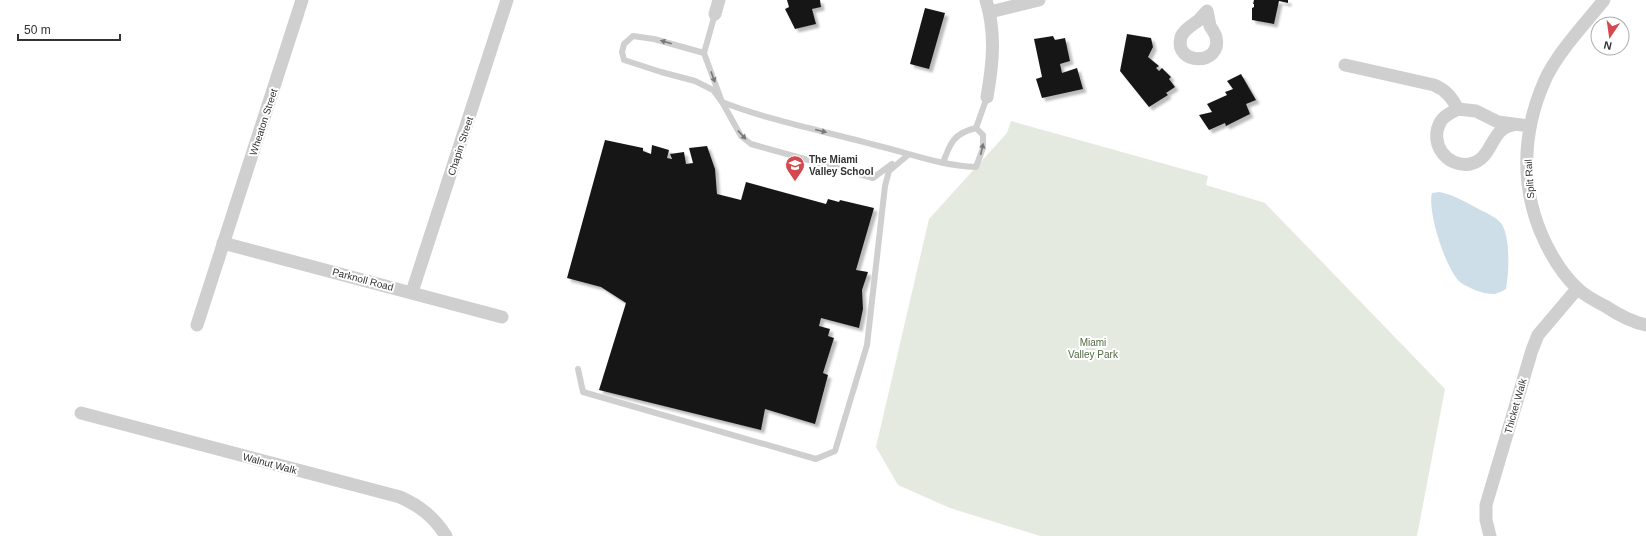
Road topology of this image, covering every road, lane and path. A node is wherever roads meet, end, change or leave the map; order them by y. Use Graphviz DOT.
graph roads {
  1 [pos="302,0"];
  2 [pos="507,0"];
  3 [pos="719,0"];
  4 [pos="1039,0"];
  5 [pos="1604,0"];
  6 [pos="988,6"];
  7 [pos="714,14"];
  8 [pos="704,53"];
  9 [pos="1345,65"];
  10 [pos="987,96"];
  11 [pos="722,102"];
  12 [pos="1458,109"];
  13 [pos="1513,125"];
  14 [pos="1530,126"];
  15 [pos="976,128"];
  16 [pos="908,155"];
  17 [pos="943,163"];
  18 [pos="223,243"];
  19 [pos="1578,289"];
  20 [pos="412,292"];
  21 [pos="502,317"];
  22 [pos="197,325"];
  23 [pos="1646,325"];
  24 [pos="578,369"];
  25 [pos="81,413"];
  26 [pos="446,536"];
  27 [pos="1490,536"];
  1 -- 18 [label="street, Wheaton Street"];
  2 -- 20 [label="street, Chapin Street"];
  3 -- 7 [label="street"];
  4 -- 6 [label="street"];
  5 -- 14 [label="street, Split Rail"];
  6 -- 10 [label="street"];
  7 -- 8 [label="lane"];
  8 -- 11 [label="lane, one-way"];
  8 -- 11 [label="lane, one-way"];
  9 -- 12 [label="street"];
  10 -- 15 [label="lane"];
  11 -- 16 [label="lane, one-way"];
  11 -- 16 [label="lane, one-way"];
  12 -- 13 [label="street"];
  12 -- 13 [label="street"];
  13 -- 14 [label="street"];
  14 -- 19 [label="street, Split Rail"];
  15 -- 17 [label="lane"];
  17 -- 15 [label="lane, one-way"];
  16 -- 17 [label="lane"];
  16 -- 24 [label="lane"];
  18 -- 20 [label="street, Parknoll Road"];
  18 -- 22 [label="street, Wheaton Street"];
  19 -- 23 [label="street, Split Rail"];
  19 -- 27 [label="street, Thicket Walk"];
  20 -- 21 [label="street, Parknoll Road"];
  25 -- 26 [label="street, Walnut Walk"];
}
